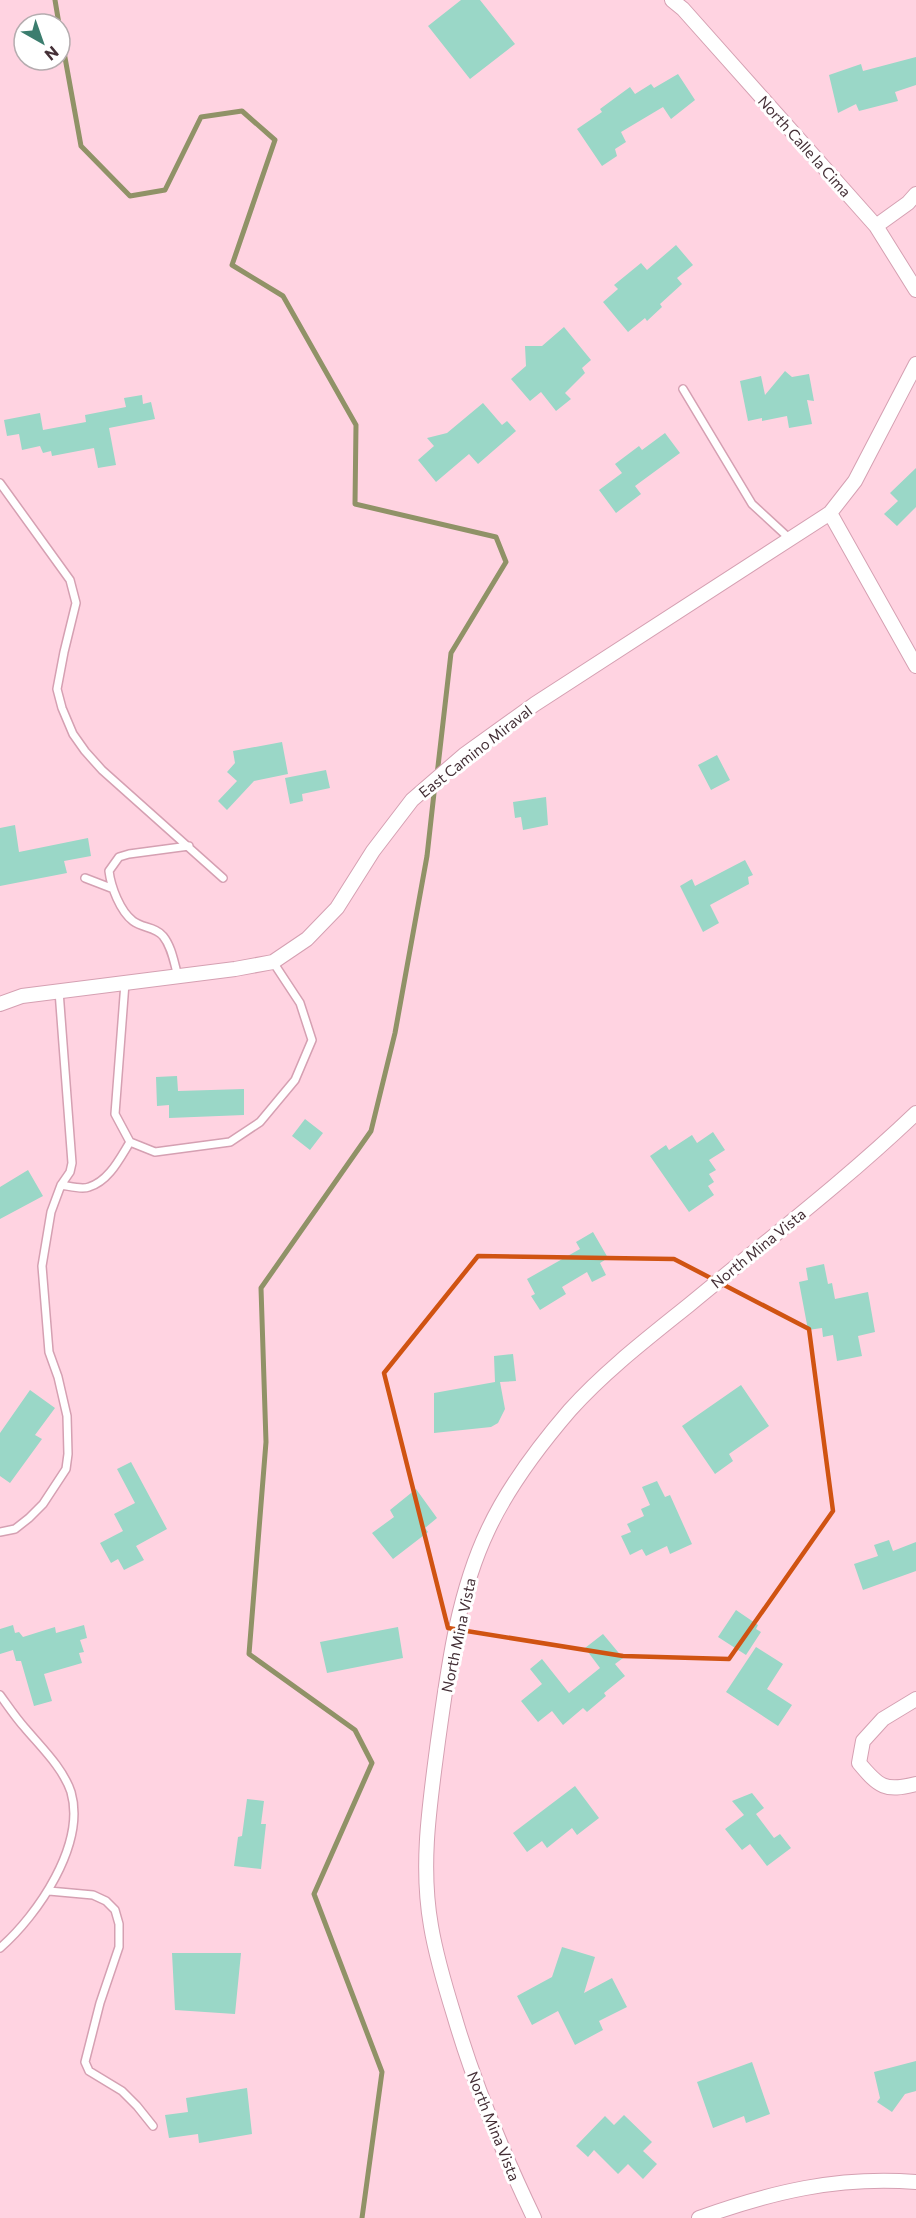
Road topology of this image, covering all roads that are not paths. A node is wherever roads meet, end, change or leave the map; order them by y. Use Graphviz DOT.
graph roads {
  1 [pos="678,3"];
  2 [pos="916,194"];
  3 [pos="876,226"];
  4 [pos="916,290"];
  5 [pos="916,364"];
  6 [pos="683,389"];
  7 [pos="0,483"];
  8 [pos="830,513"];
  9 [pos="790,539"];
  10 [pos="916,666"];
  11 [pos="189,846"];
  12 [pos="85,878"];
  13 [pos="223,878"];
  14 [pos="111,888"];
  15 [pos="273,962"];
  16 [pos="178,976"];
  17 [pos="125,983"];
  18 [pos="59,991"];
  19 [pos="0,1004"];
  20 [pos="916,1113"];
  21 [pos="130,1142"];
  22 [pos="61,1185"];
  23 [pos="0,1532"];
  24 [pos="0,1695"];
  25 [pos="916,1699"];
  26 [pos="916,1784"];
  27 [pos="49,1891"];
  28 [pos="0,1948"];
  29 [pos="153,2126"];
  30 [pos="916,2182"];
  31 [pos="534,2218"];
  32 [pos="699,2218"];
  1 -- 3 [label="street, North Calle la Cima"];
  2 -- 3 [label="street"];
  3 -- 4 [label="street, North Calle la Cima"];
  5 -- 8 [label="street"];
  6 -- 9 [label="lane"];
  7 -- 11 [label="lane"];
  8 -- 9 [label="street, East Camino Miraval"];
  8 -- 10 [label="street"];
  9 -- 15 [label="street, East Camino Miraval"];
  11 -- 13 [label="lane"];
  11 -- 14 [label="lane"];
  12 -- 14 [label="lane"];
  14 -- 16 [label="lane"];
  15 -- 16 [label="street, East Camino Miraval"];
  15 -- 21 [label="lane"];
  16 -- 17 [label="street, East Camino Miraval"];
  17 -- 18 [label="street, East Camino Miraval"];
  17 -- 21 [label="lane"];
  18 -- 19 [label="street, East Camino Miraval"];
  18 -- 22 [label="lane"];
  20 -- 31 [label="street, North Mina Vista"];
  21 -- 22 [label="lane"];
  22 -- 23 [label="lane"];
  24 -- 27 [label="lane"];
  25 -- 26 [label="street"];
  27 -- 28 [label="lane"];
  27 -- 29 [label="lane"];
  30 -- 32 [label="street"];
}
